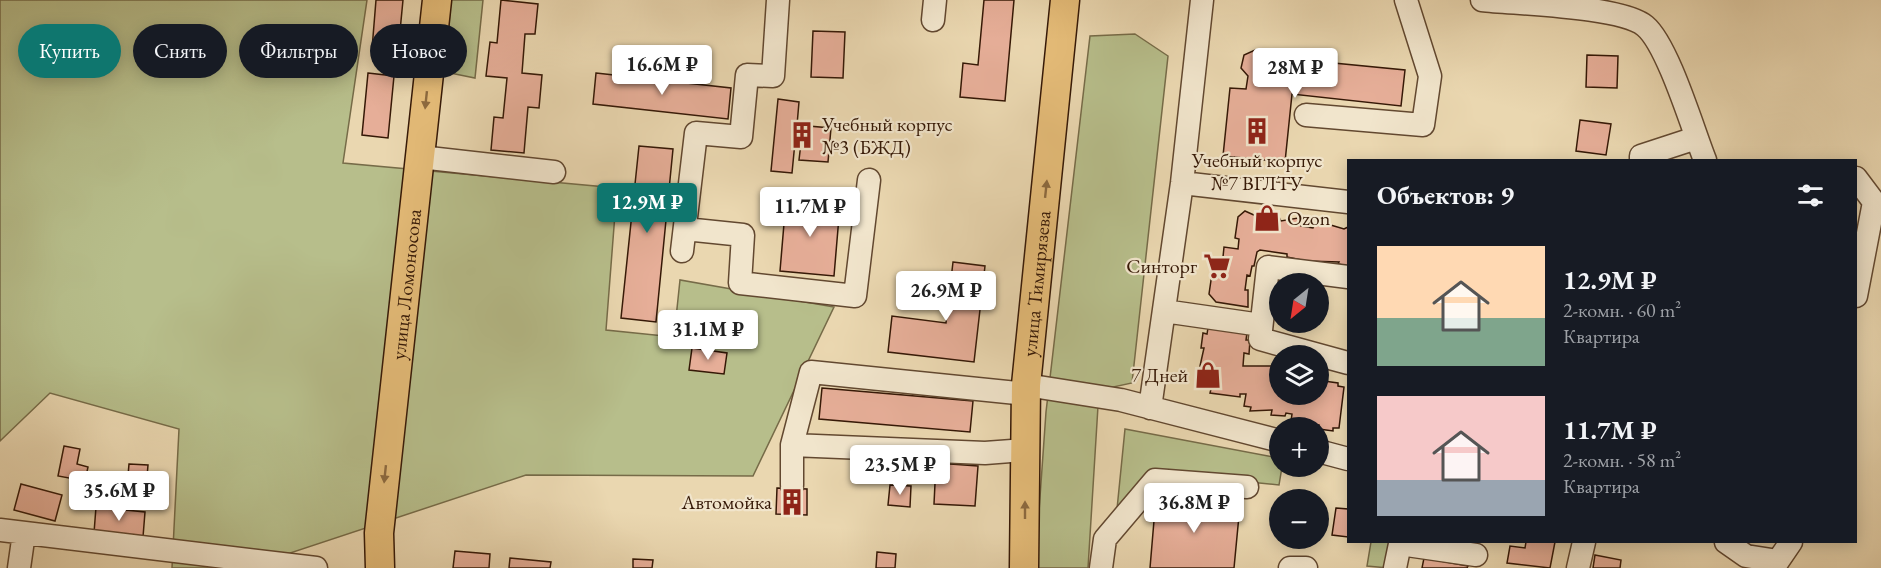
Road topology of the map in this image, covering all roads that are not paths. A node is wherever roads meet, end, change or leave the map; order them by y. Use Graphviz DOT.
graph roads {
  1 [pos="437,0"];
  2 [pos="778,0"];
  3 [pos="1065,0"];
  4 [pos="1202,0"];
  5 [pos="1406,0"];
  6 [pos="1482,0"];
  7 [pos="1306,115"];
  8 [pos="1696,138"];
  9 [pos="420,158"];
  10 [pos="1641,159"];
  11 [pos="1705,159"];
  12 [pos="554,172"];
  13 [pos="1857,179"];
  14 [pos="869,180"];
  15 [pos="1182,183"];
  16 [pos="1347,202"];
  17 [pos="685,229"];
  18 [pos="682,251"];
  19 [pos="1347,278"];
  20 [pos="1857,291"];
  21 [pos="1164,311"];
  22 [pos="1261,325"];
  23 [pos="1347,363"];
  24 [pos="1026,390"];
  25 [pos="1150,408"];
  26 [pos="1269,438"];
  27 [pos="792,445"];
  28 [pos="1026,450"];
  29 [pos="1329,454"];
  30 [pos="1347,459"];
  31 [pos="792,485"];
  32 [pos="1247,487"];
  33 [pos="0,530"];
  34 [pos="24,533"];
  35 [pos="1400,543"];
  36 [pos="1584,543"];
  37 [pos="1727,543"];
  38 [pos="1790,543"];
  39 [pos="1476,555"];
  40 [pos="19,568"];
  41 [pos="315,568"];
  42 [pos="380,568"];
  43 [pos="1024,568"];
  44 [pos="1101,568"];
  45 [pos="1290,568"];
  46 [pos="1306,568"];
  47 [pos="1395,568"];
  48 [pos="1578,568"];
  1 -- 9 [label="main road, улица Ломоносова, one-way"];
  2 -- 17 [label="street"];
  24 -- 3 [label="main road, улица Тимирязева, one-way"];
  4 -- 15 [label="street"];
  5 -- 7 [label="street"];
  6 -- 8 [label="street"];
  8 -- 10 [label="street"];
  8 -- 11 [label="street"];
  9 -- 12 [label="street"];
  9 -- 42 [label="main road, улица Ломоносова, one-way"];
  13 -- 20 [label="street"];
  14 -- 17 [label="street"];
  15 -- 16 [label="street"];
  15 -- 21 [label="street"];
  17 -- 18 [label="street"];
  19 -- 22 [label="street"];
  21 -- 22 [label="street"];
  21 -- 25 [label="street"];
  22 -- 23 [label="street"];
  24 -- 25 [label="street"];
  24 -- 27 [label="street"];
  24 -- 28 [label="main road, улица Тимирязева"];
  25 -- 26 [label="street"];
  27 -- 28 [label="street"];
  27 -- 31 [label="street"];
  43 -- 28 [label="main road, улица Тимирязева, one-way"];
  29 -- 30 [label="street"];
  32 -- 44 [label="street"];
  33 -- 34 [label="street"];
  34 -- 40 [label="street"];
  34 -- 41 [label="street"];
  35 -- 39 [label="street"];
  35 -- 47 [label="street"];
  36 -- 48 [label="street"];
  37 -- 38 [label="street"];
  45 -- 46 [label="street"];
}
